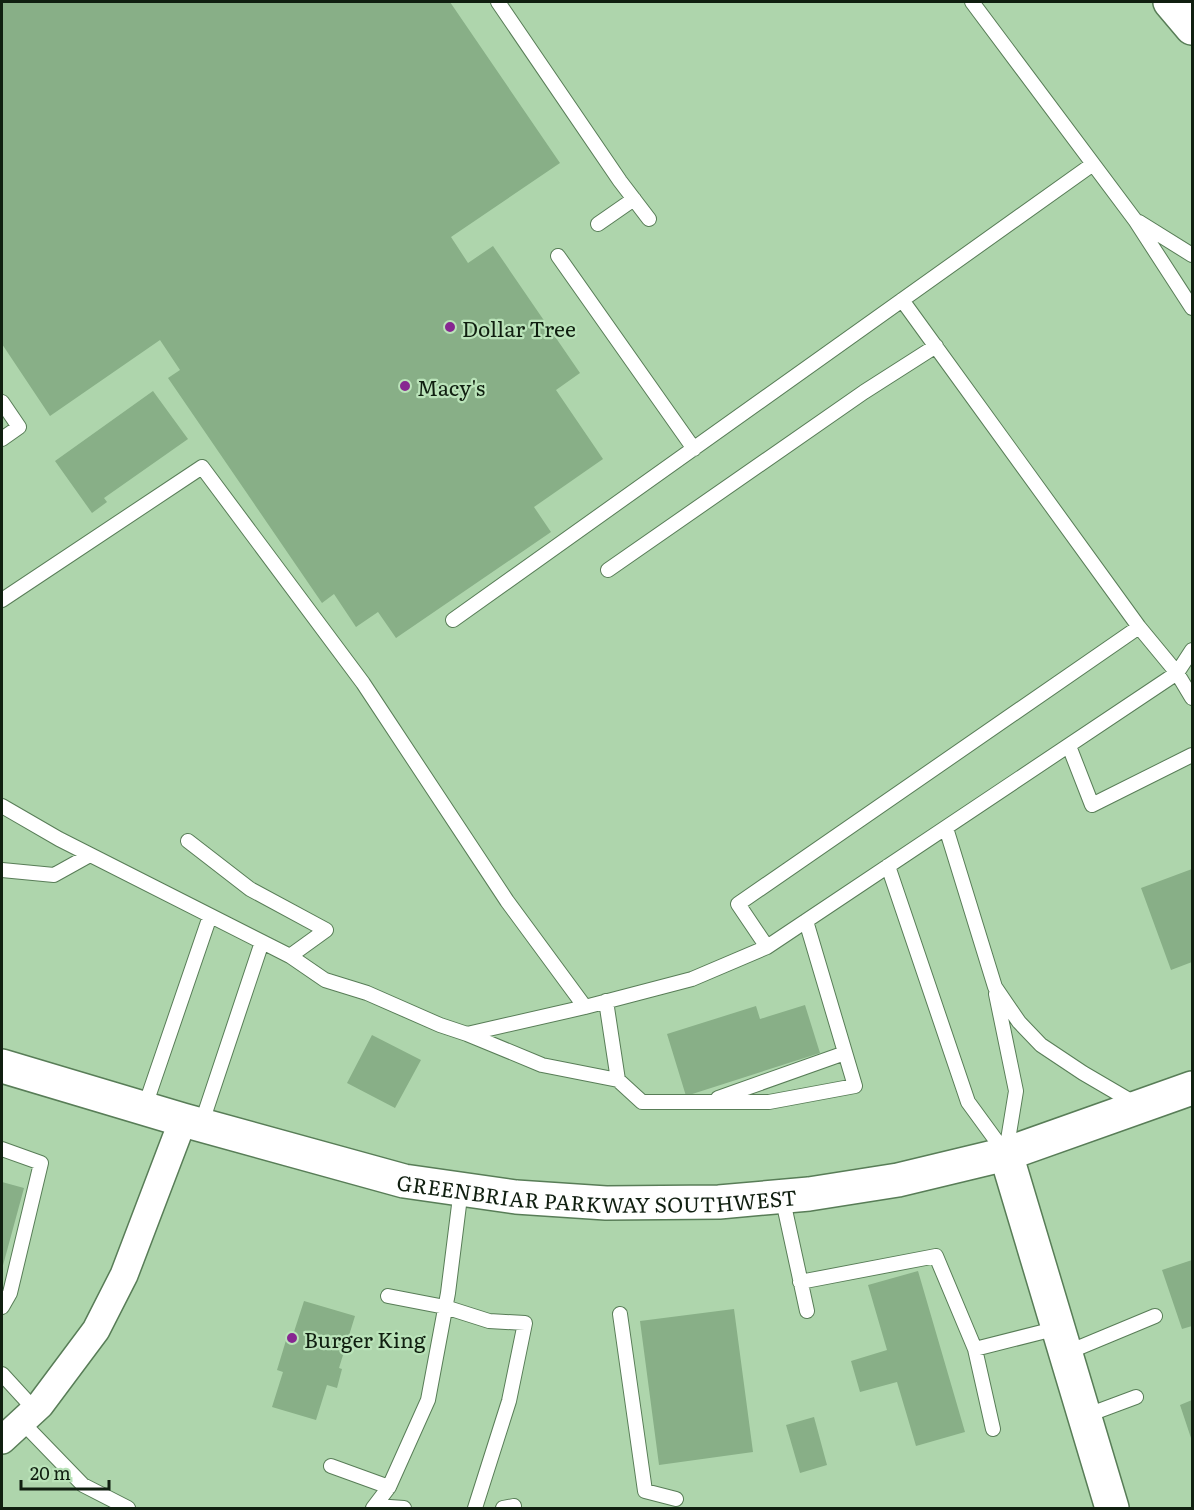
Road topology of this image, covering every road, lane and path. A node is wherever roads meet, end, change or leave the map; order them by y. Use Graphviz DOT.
graph roads {
  1 [pos="498,2"];
  2 [pos="972,2"];
  3 [pos="1170,2"];
  4 [pos="1192,28"];
  5 [pos="1093,164"];
  6 [pos="634,199"];
  7 [pos="649,219"];
  8 [pos="1135,220"];
  9 [pos="598,224"];
  10 [pos="1192,255"];
  11 [pos="558,256"];
  12 [pos="902,300"];
  13 [pos="1192,308"];
  14 [pos="936,346"];
  15 [pos="2,402"];
  16 [pos="2,439"];
  17 [pos="694,449"];
  18 [pos="608,570"];
  19 [pos="2,600"];
  20 [pos="453,620"];
  21 [pos="1139,627"];
  22 [pos="1192,650"];
  23 [pos="1177,673"];
  24 [pos="1192,698"];
  25 [pos="1069,746"];
  26 [pos="1192,755"];
  27 [pos="2,806"];
  28 [pos="946,828"];
  29 [pos="188,841"];
  30 [pos="90,855"];
  31 [pos="888,866"];
  32 [pos="2,870"];
  33 [pos="210,916"];
  34 [pos="806,921"];
  35 [pos="262,942"];
  36 [pos="767,947"];
  37 [pos="290,956"];
  38 [pos="995,987"];
  39 [pos="606,1001"];
  40 [pos="585,1007"];
  41 [pos="467,1034"];
  42 [pos="845,1053"];
  43 [pos="2,1066"];
  44 [pos="618,1080"];
  45 [pos="1192,1088"];
  46 [pos="707,1102"];
  47 [pos="1140,1107"];
  48 [pos="144,1109"];
  49 [pos="192,1123"];
  50 [pos="2,1149"];
  51 [pos="1006,1154"];
  52 [pos="461,1189"];
  53 [pos="783,1197"];
  54 [pos="800,1282"];
  55 [pos="388,1296"];
  56 [pos="2,1307"];
  57 [pos="445,1307"];
  58 [pos="807,1311"];
  59 [pos="620,1314"];
  60 [pos="1155,1317"];
  61 [pos="1062,1340"];
  62 [pos="975,1349"];
  63 [pos="2,1374"];
  64 [pos="1136,1397"];
  65 [pos="28,1416"];
  66 [pos="1084,1416"];
  67 [pos="993,1429"];
  68 [pos="2,1440"];
  69 [pos="331,1466"];
  70 [pos="389,1487"];
  71 [pos="676,1499"];
  72 [pos="374,1507"];
  73 [pos="128,1509"];
  74 [pos="404,1509"];
  75 [pos="475,1509"];
  76 [pos="1112,1509"];
  1 -- 6 [label="lane"];
  2 -- 5 [label="lane"];
  3 -- 4 [label="main road"];
  5 -- 8 [label="lane"];
  5 -- 12 [label="lane"];
  6 -- 7 [label="lane"];
  6 -- 9 [label="lane"];
  8 -- 10 [label="lane"];
  8 -- 13 [label="lane"];
  11 -- 17 [label="lane"];
  12 -- 14 [label="lane"];
  12 -- 17 [label="lane"];
  14 -- 18 [label="lane"];
  14 -- 21 [label="lane"];
  15 -- 16 [label="lane"];
  17 -- 20 [label="lane"];
  19 -- 40 [label="lane"];
  21 -- 23 [label="lane"];
  21 -- 36 [label="lane"];
  22 -- 23 [label="lane"];
  23 -- 24 [label="lane"];
  23 -- 25 [label="lane"];
  25 -- 26 [label="lane"];
  25 -- 28 [label="lane"];
  27 -- 30 [label="lane"];
  28 -- 31 [label="lane"];
  28 -- 38 [label="lane"];
  29 -- 37 [label="lane"];
  30 -- 32 [label="lane"];
  30 -- 33 [label="lane"];
  31 -- 34 [label="lane"];
  31 -- 51 [label="lane"];
  33 -- 35 [label="lane"];
  33 -- 48 [label="lane"];
  34 -- 36 [label="lane"];
  34 -- 42 [label="lane"];
  35 -- 37 [label="lane"];
  35 -- 49 [label="lane"];
  36 -- 39 [label="lane"];
  37 -- 41 [label="lane"];
  38 -- 47 [label="lane"];
  38 -- 51 [label="lane"];
  39 -- 40 [label="lane"];
  39 -- 44 [label="lane"];
  40 -- 41 [label="lane"];
  41 -- 44 [label="lane"];
  42 -- 46 [label="lane"];
  42 -- 46 [label="lane"];
  43 -- 48 [label="main road, GREENBRIAR PARKWAY SOUTHWEST"];
  44 -- 46 [label="lane"];
  45 -- 47 [label="main road, GREENBRIAR PARKWAY SOUTHWEST"];
  47 -- 51 [label="main road, GREENBRIAR PARKWAY SOUTHWEST"];
  48 -- 49 [label="main road, GREENBRIAR PARKWAY SOUTHWEST"];
  49 -- 52 [label="main road, GREENBRIAR PARKWAY SOUTHWEST"];
  49 -- 65 [label="street"];
  50 -- 56 [label="lane"];
  51 -- 53 [label="main road, GREENBRIAR PARKWAY SOUTHWEST"];
  51 -- 61 [label="main road"];
  52 -- 53 [label="main road, GREENBRIAR PARKWAY SOUTHWEST"];
  52 -- 57 [label="lane"];
  53 -- 54 [label="lane"];
  54 -- 58 [label="lane"];
  54 -- 62 [label="lane"];
  55 -- 57 [label="lane"];
  57 -- 70 [label="lane"];
  57 -- 75 [label="lane"];
  59 -- 71 [label="lane"];
  60 -- 61 [label="lane"];
  61 -- 62 [label="lane"];
  61 -- 66 [label="main road"];
  62 -- 67 [label="lane"];
  63 -- 65 [label="lane"];
  64 -- 66 [label="lane"];
  65 -- 68 [label="street"];
  65 -- 73 [label="lane"];
  66 -- 76 [label="main road"];
  69 -- 70 [label="lane"];
  70 -- 72 [label="lane"];
  72 -- 74 [label="lane"];
}
